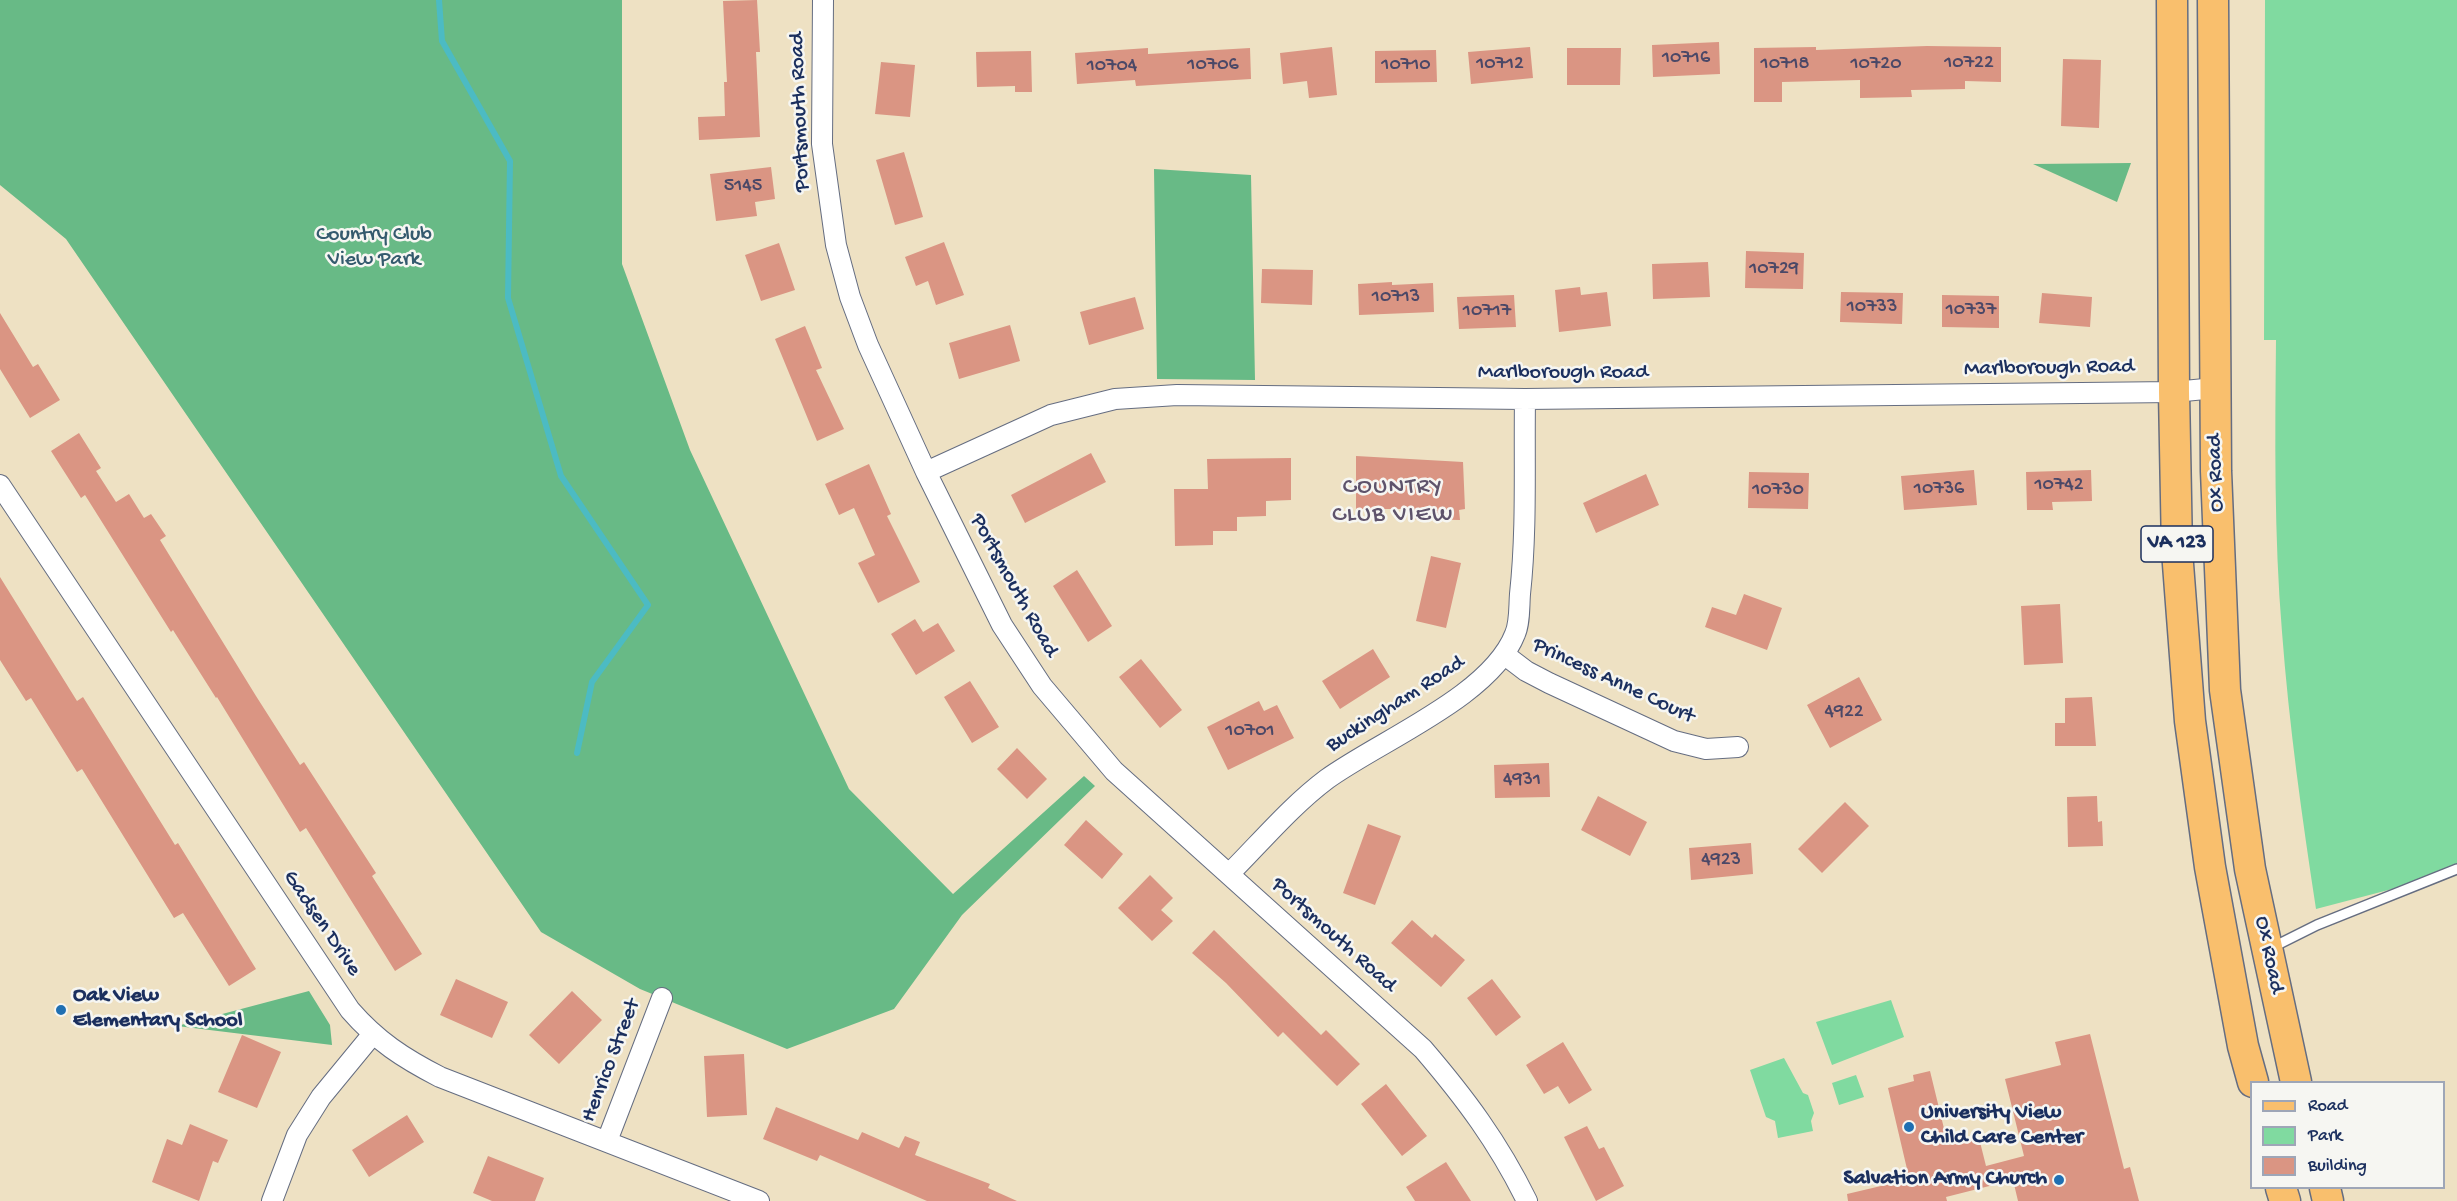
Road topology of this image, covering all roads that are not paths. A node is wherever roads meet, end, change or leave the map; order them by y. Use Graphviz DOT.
graph roads {
  1 [pos="823,0"];
  2 [pos="2172,0"];
  3 [pos="2213,0"];
  4 [pos="2215,388"];
  5 [pos="2174,392"];
  6 [pos="1525,399"];
  7 [pos="926,472"];
  8 [pos="0,485"];
  9 [pos="1505,655"];
  10 [pos="1738,747"];
  11 [pos="2457,869"];
  12 [pos="1229,874"];
  13 [pos="2266,951"];
  14 [pos="662,998"];
  15 [pos="372,1035"];
  16 [pos="2252,1081"];
  17 [pos="2296,1081"];
  18 [pos="607,1141"];
  19 [pos="272,1201"];
  20 [pos="759,1201"];
  21 [pos="1527,1201"];
  1 -- 7 [label="street, Portsmouth Road"];
  2 -- 5 [label="main road, Ox Road / VA 123"];
  3 -- 4 [label="main road, Ox Road / VA 123"];
  4 -- 5 [label="street, Marlborough Road"];
  4 -- 13 [label="main road, Ox Road / VA 123"];
  5 -- 6 [label="street, Marlborough Road"];
  5 -- 16 [label="main road, Ox Road / VA 123"];
  6 -- 7 [label="street, Marlborough Road"];
  6 -- 9 [label="street, Buckingham Road"];
  7 -- 12 [label="street, Portsmouth Road"];
  8 -- 15 [label="street, Gadsen Drive"];
  9 -- 10 [label="street, Princess Anne Court"];
  9 -- 12 [label="street, Buckingham Road"];
  11 -- 13 [label="lane"];
  12 -- 21 [label="street, Portsmouth Road"];
  13 -- 17 [label="main road, Ox Road / VA 123"];
  14 -- 18 [label="street, Henrico Street"];
  15 -- 18 [label="street, Gadsen Drive"];
  15 -- 19 [label="street"];
  18 -- 20 [label="street, Gadsen Drive"];
}
